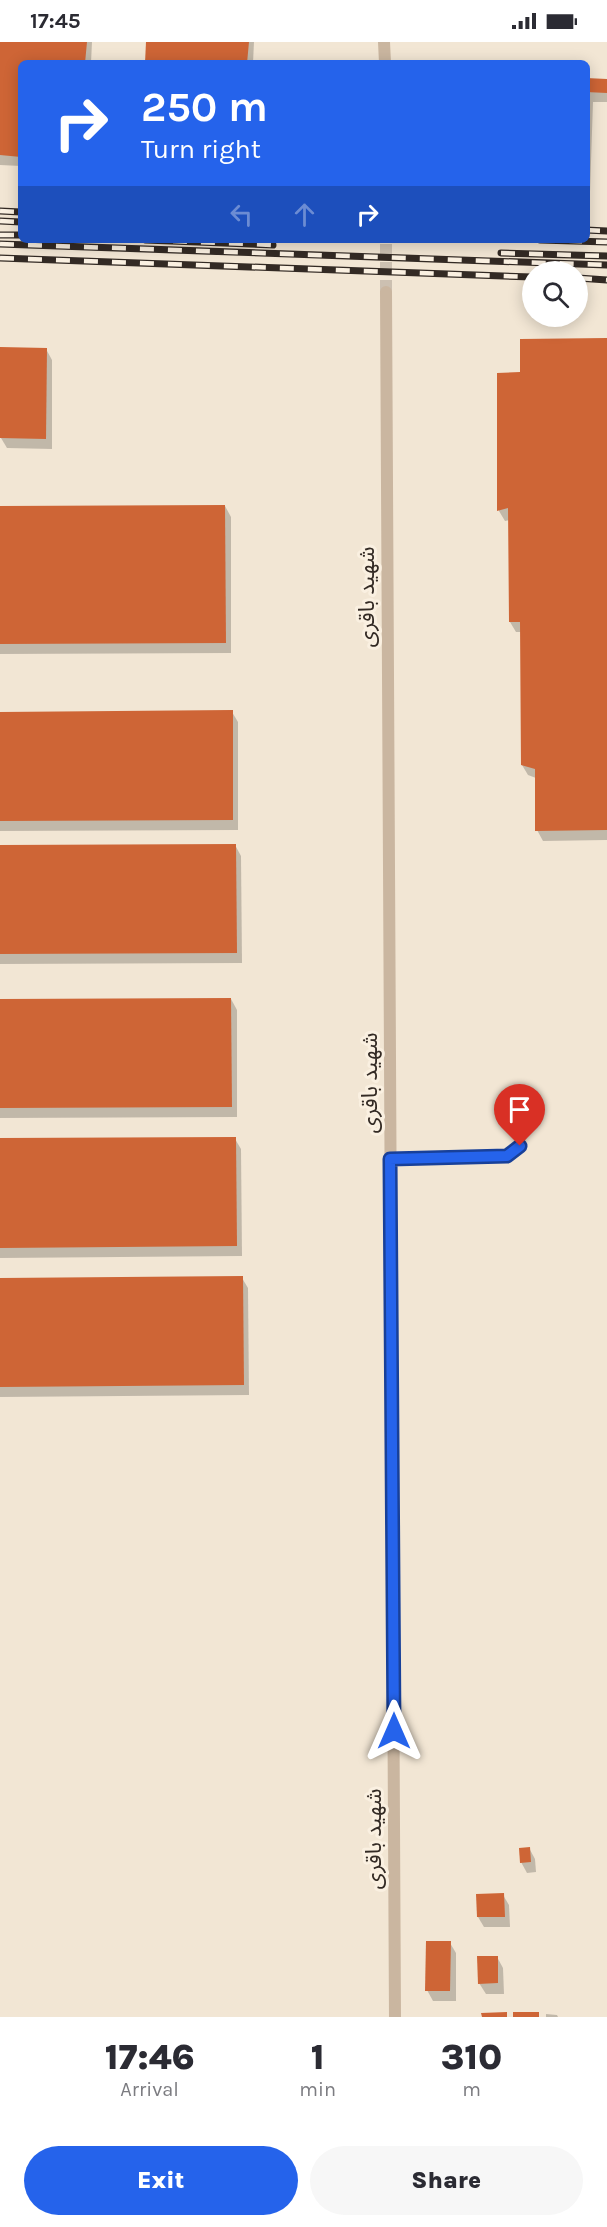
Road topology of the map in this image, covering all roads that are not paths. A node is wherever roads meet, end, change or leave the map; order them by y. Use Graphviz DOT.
graph roads {
  1 [pos="384,42"];
  2 [pos="385,60"];
  3 [pos="386,292"];
  4 [pos="530,1095"];
  5 [pos="390,1159"];
  6 [pos="395,2017"];
  1 -- 2 [label="street"];
  3 -- 5 [label="street, شهید باقری"];
  4 -- 5 [label="lane"];
  5 -- 6 [label="street, شهید باقری"];
}
